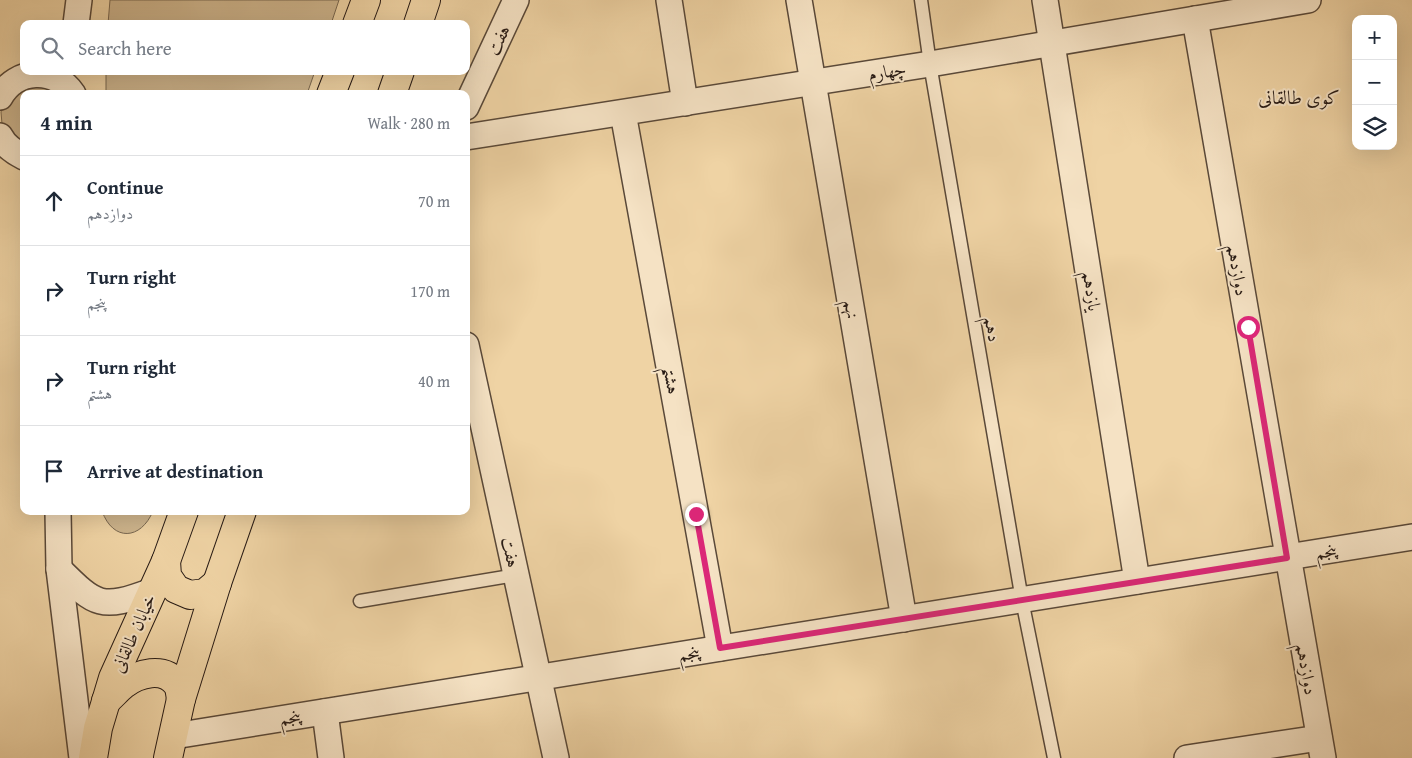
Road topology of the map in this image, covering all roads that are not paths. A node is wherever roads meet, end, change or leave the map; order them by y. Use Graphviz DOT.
graph roads {
  1 [pos="78,0"];
  2 [pos="366,0"];
  3 [pos="426,0"];
  4 [pos="516,0"];
  5 [pos="669,0"];
  6 [pos="799,0"];
  7 [pos="922,0"];
  8 [pos="1046,0"];
  9 [pos="1308,0"];
  10 [pos="1249,5"];
  11 [pos="1195,19"];
  12 [pos="76,20"];
  13 [pos="358,20"];
  14 [pos="419,20"];
  15 [pos="1053,43"];
  16 [pos="930,64"];
  17 [pos="29,75"];
  18 [pos="47,75"];
  19 [pos="339,75"];
  20 [pos="399,75"];
  21 [pos="814,82"];
  22 [pos="71,84"];
  23 [pos="333,90"];
  24 [pos="393,90"];
  25 [pos="0,97"];
  26 [pos="470,98"];
  27 [pos="685,103"];
  28 [pos="623,113"];
  29 [pos="0,136"];
  30 [pos="470,136"];
  31 [pos="20,155"];
  32 [pos="470,363"];
  33 [pos="58,515"];
  34 [pos="183,515"];
  35 [pos="241,515"];
  36 [pos="1412,538"];
  37 [pos="1287,558"];
  38 [pos="166,561"];
  39 [pos="58,569"];
  40 [pos="516,575"];
  41 [pos="1137,581"];
  42 [pos="217,584"];
  43 [pos="152,591"];
  44 [pos="1022,600"];
  45 [pos="360,601"];
  46 [pos="904,618"];
  47 [pos="720,648"];
  48 [pos="538,678"];
  49 [pos="182,699"];
  50 [pos="106,701"];
  51 [pos="325,712"];
  52 [pos="171,747"];
  53 [pos="1321,748"];
  54 [pos="82,758"];
  55 [pos="93,758"];
  56 [pos="331,758"];
  57 [pos="556,758"];
  58 [pos="1054,758"];
  59 [pos="1187,758"];
  1 -- 12 [label="street"];
  2 -- 13 [label="main road"];
  3 -- 14 [label="main road"];
  4 -- 26 [label="street, هفت"];
  5 -- 27 [label="street"];
  6 -- 21 [label="street, نهم"];
  7 -- 16 [label="lane, دهم"];
  8 -- 15 [label="street, یازدهم"];
  9 -- 10 [label="street, چهارم"];
  10 -- 11 [label="street, چهارم"];
  11 -- 15 [label="street, چهارم"];
  11 -- 37 [label="street, دوازدهم"];
  15 -- 16 [label="street, چهارم"];
  15 -- 41 [label="street, یازدهم"];
  16 -- 21 [label="street, چهارم"];
  16 -- 44 [label="lane, دهم"];
  17 -- 25 [label="street"];
  18 -- 22 [label="street"];
  19 -- 23 [label="main road"];
  20 -- 24 [label="main road"];
  21 -- 27 [label="street, چهارم"];
  21 -- 46 [label="street, نهم"];
  27 -- 28 [label="street, چهارم"];
  28 -- 30 [label="street, چهارم"];
  28 -- 47 [label="street, هشتم"];
  29 -- 31 [label="street"];
  32 -- 40 [label="street, هفت"];
  33 -- 39 [label="street"];
  34 -- 38 [label="main road, خیابان طالقانی"];
  35 -- 42 [label="main road"];
  36 -- 37 [label="street, پنجم"];
  37 -- 41 [label="street, پنجم"];
  37 -- 53 [label="street, دوازدهم"];
  38 -- 42 [label="main road"];
  38 -- 43 [label="main road, خیابان طالقانی"];
  39 -- 43 [label="street"];
  39 -- 54 [label="street"];
  40 -- 45 [label="lane"];
  40 -- 48 [label="street, هفت"];
  41 -- 44 [label="street, پنجم"];
  42 -- 49 [label="main road"];
  43 -- 50 [label="main road, خیابان طالقانی"];
  44 -- 46 [label="street, پنجم"];
  44 -- 58 [label="lane, دهم"];
  46 -- 47 [label="street, پنجم"];
  47 -- 48 [label="street, پنجم"];
  48 -- 51 [label="street, پنجم"];
  48 -- 57 [label="street, هفت"];
  49 -- 50 [label="main road"];
  49 -- 52 [label="main road"];
  50 -- 55 [label="main road, خیابان طالقانی"];
  51 -- 52 [label="street, پنجم"];
  51 -- 56 [label="street"];
  53 -- 59 [label="street"];
}
